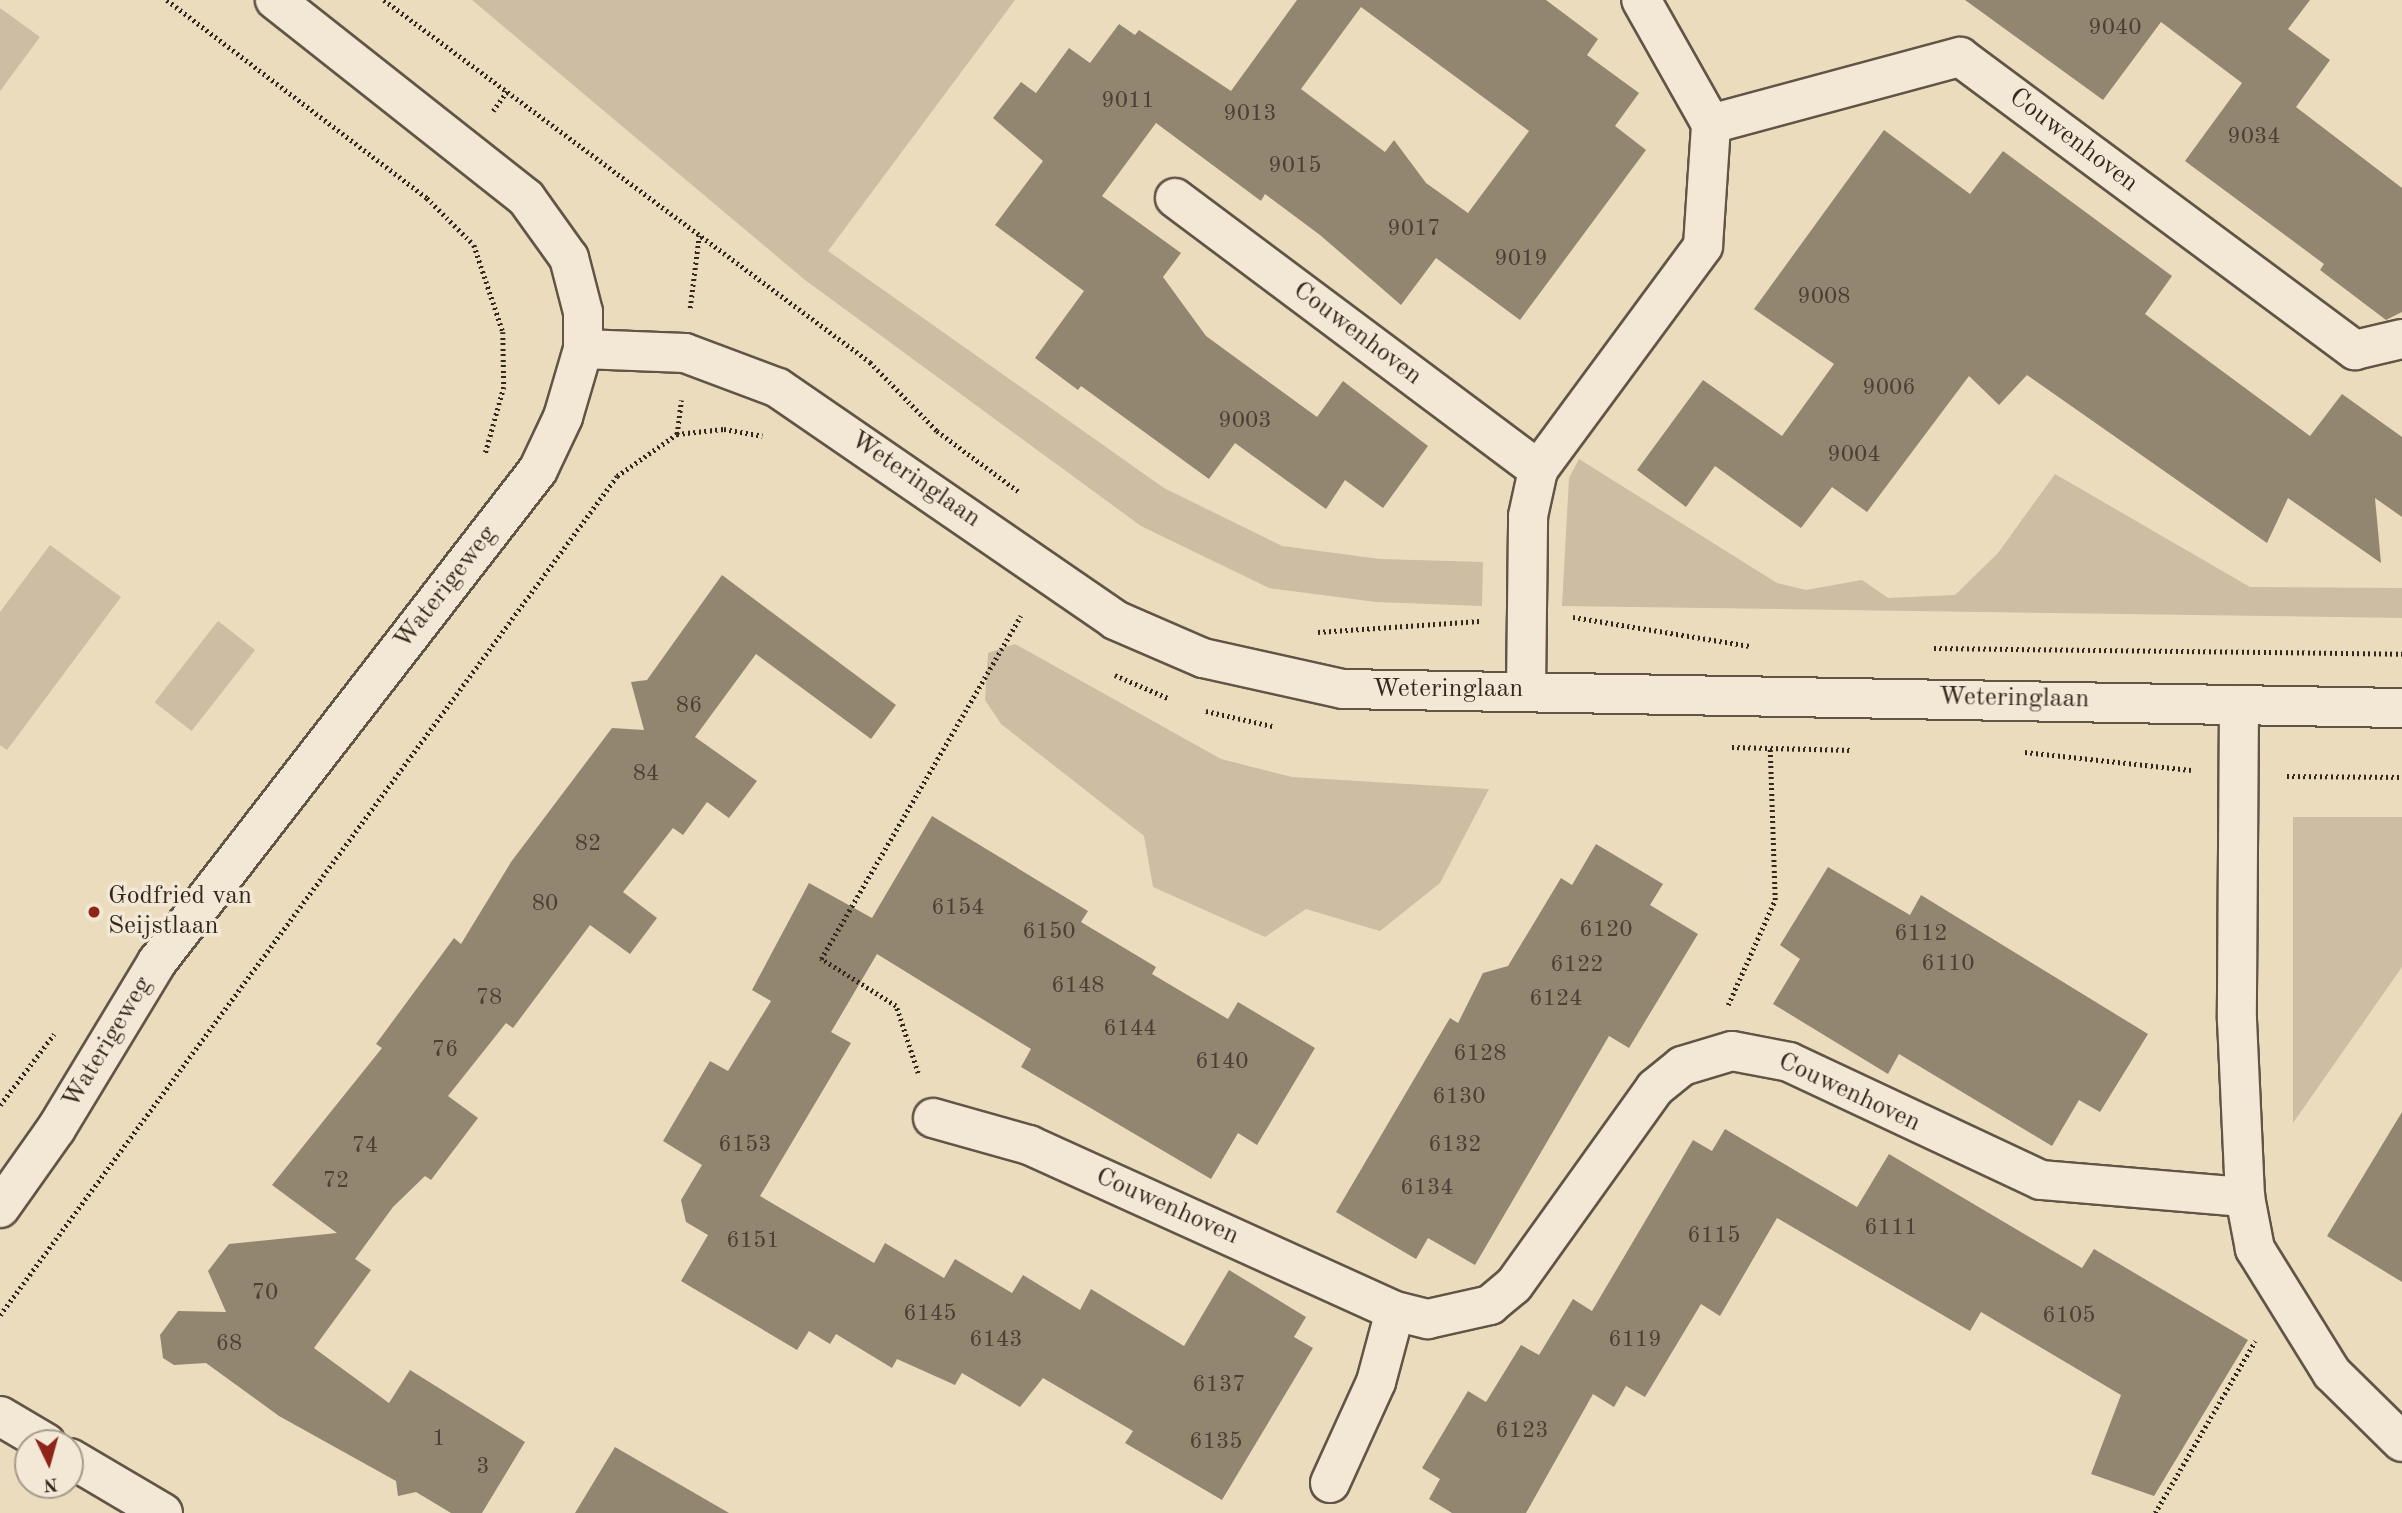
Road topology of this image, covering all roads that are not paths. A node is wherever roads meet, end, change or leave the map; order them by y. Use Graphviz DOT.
graph roads {
  1 [pos="275,0"];
  2 [pos="1641,0"];
  3 [pos="1711,124"];
  4 [pos="1175,198"];
  5 [pos="2402,340"];
  6 [pos="583,349"];
  7 [pos="1538,470"];
  8 [pos="1526,690"];
  9 [pos="2239,706"];
  10 [pos="2402,708"];
  11 [pos="933,1118"];
  12 [pos="2245,1197"];
  13 [pos="0,1208"];
  14 [pos="1395,1311"];
  15 [pos="0,1416"];
  16 [pos="22,1429"];
  17 [pos="2402,1442"];
  18 [pos="84,1466"];
  19 [pos="1330,1483"];
  20 [pos="163,1513"];
  1 -- 6 [label="street, Waterigeweg"];
  2 -- 3 [label="street"];
  3 -- 5 [label="street, Couwenhoven"];
  3 -- 7 [label="street"];
  4 -- 7 [label="street, Couwenhoven"];
  6 -- 8 [label="street, Weteringlaan"];
  6 -- 13 [label="street, Waterigeweg"];
  7 -- 8 [label="street"];
  8 -- 9 [label="street, Weteringlaan"];
  9 -- 10 [label="street, Weteringlaan"];
  9 -- 12 [label="street"];
  11 -- 14 [label="street, Couwenhoven"];
  12 -- 14 [label="street, Couwenhoven"];
  12 -- 17 [label="street"];
  14 -- 19 [label="street"];
  15 -- 16 [label="street"];
  18 -- 20 [label="street"];
}
